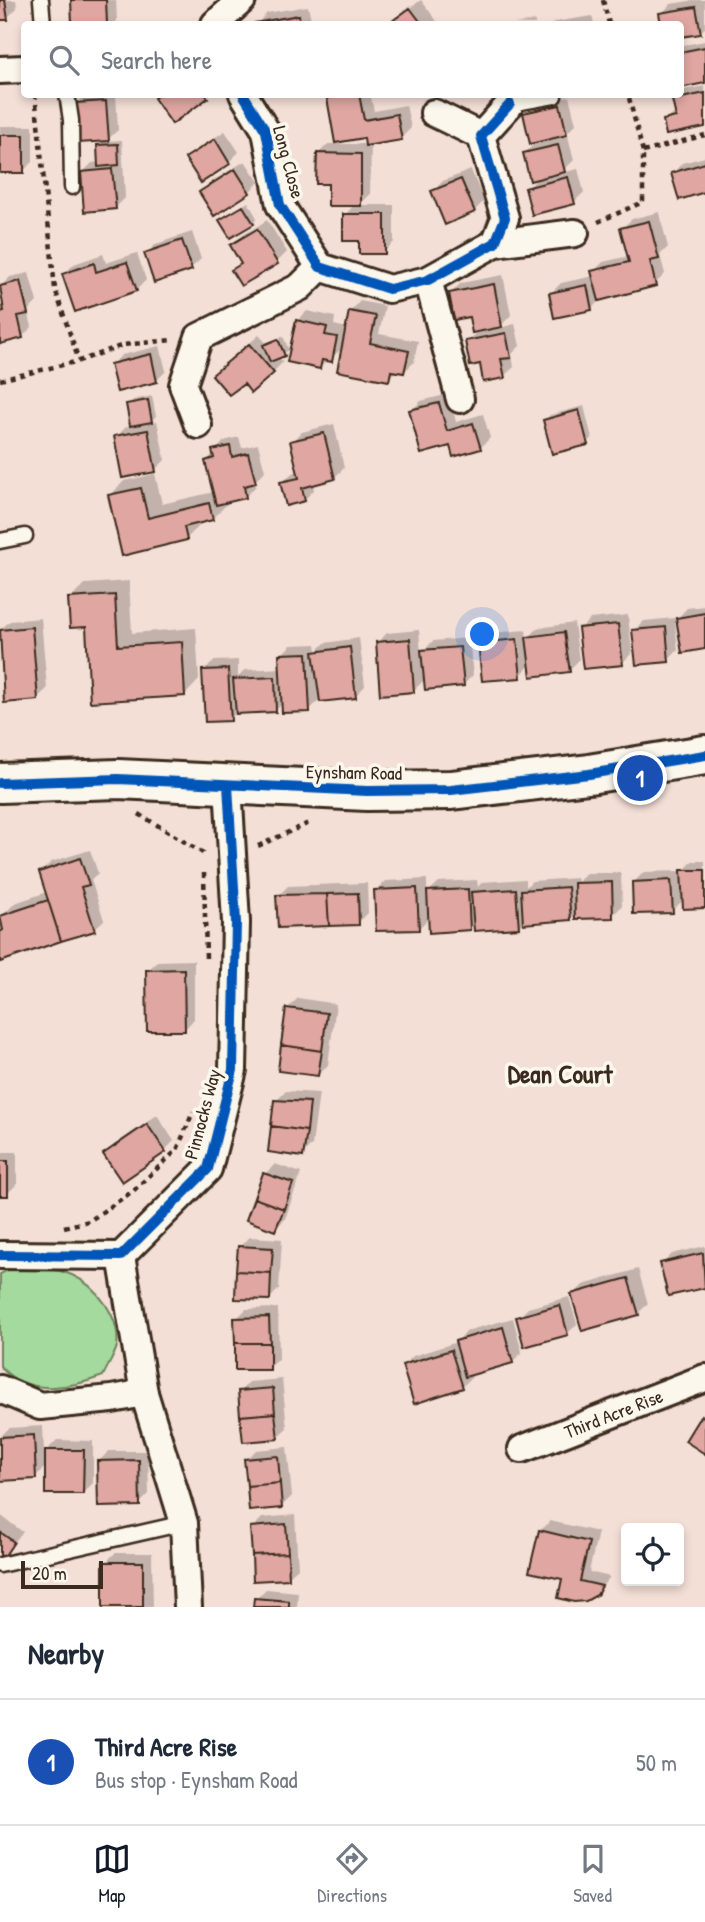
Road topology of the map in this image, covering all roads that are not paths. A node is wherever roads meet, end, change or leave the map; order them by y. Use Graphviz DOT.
graph roads {
  1 [pos="41,0"];
  2 [pos="242,0"];
  3 [pos="43,21"];
  4 [pos="218,21"];
  5 [pos="21,69"];
  6 [pos="0,70"];
  7 [pos="68,98"];
  8 [pos="245,98"];
  9 [pos="543,98"];
  10 [pos="509,104"];
  11 [pos="434,113"];
  12 [pos="481,136"];
  13 [pos="72,187"];
  14 [pos="575,233"];
  15 [pos="495,243"];
  16 [pos="320,267"];
  17 [pos="428,280"];
  18 [pos="460,399"];
  19 [pos="198,425"];
  20 [pos="25,536"];
  21 [pos="0,541"];
  22 [pos="705,755"];
  23 [pos="0,783"];
  24 [pos="228,785"];
  25 [pos="0,1255"];
  26 [pos="121,1256"];
  27 [pos="705,1378"];
  28 [pos="0,1389"];
  29 [pos="144,1393"];
  30 [pos="522,1449"];
  31 [pos="184,1522"];
  32 [pos="0,1565"];
  33 [pos="188,1607"];
  1 -- 3 [label="lane"];
  2 -- 4 [label="street"];
  5 -- 6 [label="street"];
  7 -- 13 [label="lane"];
  8 -- 16 [label="street, Long Close"];
  9 -- 10 [label="lane"];
  10 -- 12 [label="street"];
  11 -- 12 [label="street"];
  12 -- 15 [label="street"];
  14 -- 15 [label="street"];
  15 -- 17 [label="street"];
  16 -- 17 [label="street"];
  16 -- 19 [label="street"];
  17 -- 18 [label="street"];
  20 -- 21 [label="lane"];
  22 -- 24 [label="main road, Eynsham Road"];
  23 -- 24 [label="main road, Eynsham Road"];
  24 -- 26 [label="street, Pinnocks Way"];
  25 -- 26 [label="street"];
  26 -- 29 [label="street"];
  27 -- 30 [label="street, Third Acre Rise"];
  28 -- 29 [label="street"];
  29 -- 31 [label="street"];
  31 -- 32 [label="lane"];
  31 -- 33 [label="street"];
}
